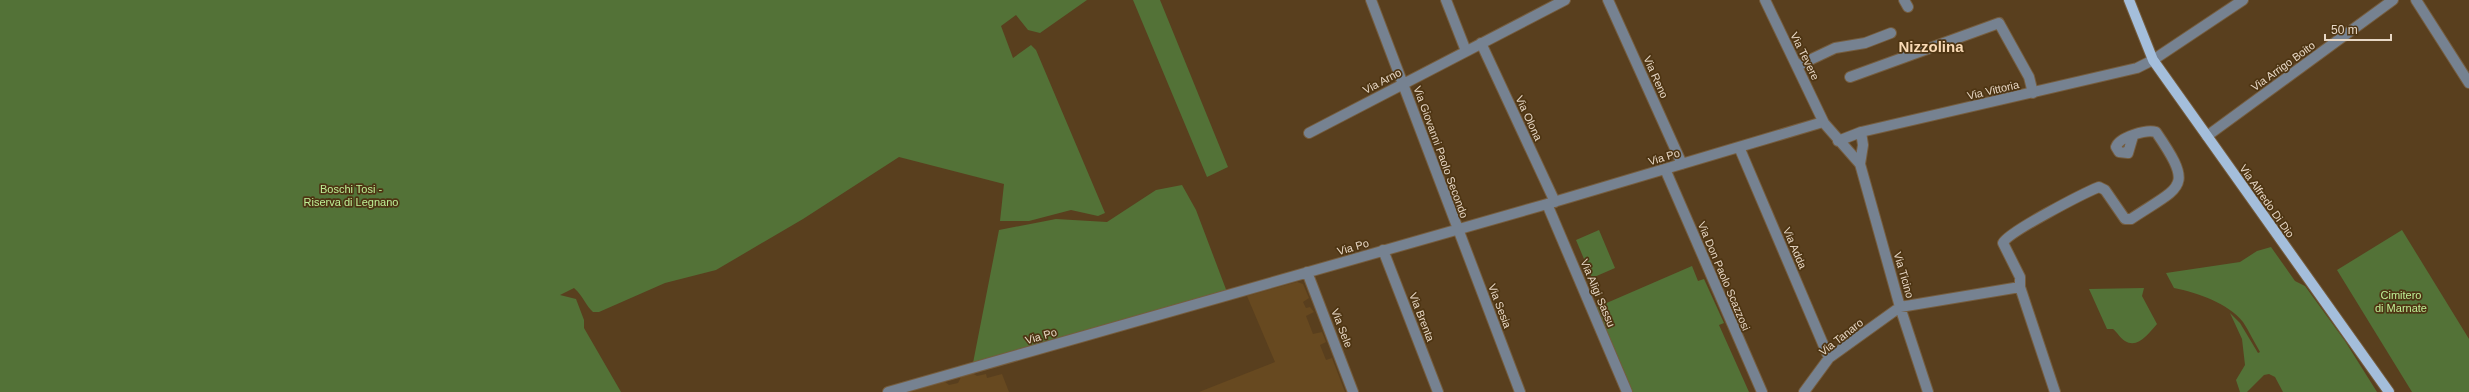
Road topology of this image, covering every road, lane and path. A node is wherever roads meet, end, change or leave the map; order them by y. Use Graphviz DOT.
graph roads {
  1 [pos="1371,0"];
  2 [pos="1446,0"];
  3 [pos="1565,0"];
  4 [pos="1608,0"];
  5 [pos="1765,0"];
  6 [pos="2128,0"];
  7 [pos="2243,0"];
  8 [pos="2393,0"];
  9 [pos="2416,0"];
  10 [pos="1891,33"];
  11 [pos="1481,43"];
  12 [pos="1466,51"];
  13 [pos="2153,60"];
  14 [pos="1797,66"];
  15 [pos="1850,77"];
  16 [pos="1403,83"];
  17 [pos="2469,83"];
  18 [pos="2033,93"];
  19 [pos="1823,122"];
  20 [pos="1861,132"];
  21 [pos="1309,133"];
  22 [pos="2133,136"];
  23 [pos="2207,136"];
  24 [pos="1838,141"];
  25 [pos="1863,145"];
  26 [pos="1739,147"];
  27 [pos="1846,150"];
  28 [pos="1682,164"];
  29 [pos="1860,164"];
  30 [pos="1665,169"];
  31 [pos="1551,203"];
  32 [pos="1457,230"];
  33 [pos="1383,250"];
  34 [pos="1307,272"];
  35 [pos="2020,287"];
  36 [pos="1900,307"];
  37 [pos="2362,355"];
  38 [pos="1830,358"];
  39 [pos="888,392"];
  40 [pos="1353,392"];
  41 [pos="1438,392"];
  42 [pos="1520,392"];
  43 [pos="1626,392"];
  44 [pos="1762,392"];
  45 [pos="1804,392"];
  46 [pos="1928,392"];
  47 [pos="2056,392"];
  48 [pos="2384,392"];
  49 [pos="2389,392"];
  1 -- 16 [label="street, Via Giovanni Paolo Secondo"];
  2 -- 12 [label="street"];
  3 -- 11 [label="street, Via Arno"];
  4 -- 28 [label="street, Via Reno"];
  5 -- 14 [label="street, Via Tevere"];
  6 -- 13 [label="main road, Via Alfredo Di Dio"];
  7 -- 13 [label="street, Via Vittoria"];
  8 -- 23 [label="street, Via Arrigo Boito"];
  9 -- 17 [label="street"];
  10 -- 14 [label="street"];
  11 -- 12 [label="street, Via Arno"];
  11 -- 31 [label="street, Via Olona"];
  12 -- 16 [label="street, Via Arno"];
  13 -- 18 [label="street, Via Vittoria"];
  13 -- 23 [label="main road, Via Alfredo Di Dio"];
  14 -- 19 [label="street, Via Tevere"];
  15 -- 18 [label="street"];
  16 -- 21 [label="street, Via Arno"];
  16 -- 32 [label="street, Via Giovanni Paolo Secondo"];
  18 -- 20 [label="street, Via Vittoria"];
  19 -- 24 [label="street, Via Tevere"];
  19 -- 26 [label="street, Via Po"];
  20 -- 24 [label="street, Via Vittoria"];
  20 -- 25 [label="street"];
  22 -- 35 [label="street"];
  23 -- 37 [label="main road, Via Alfredo Di Dio"];
  24 -- 27 [label="street, Via Tevere"];
  25 -- 27 [label="street"];
  25 -- 29 [label="street"];
  26 -- 28 [label="street, Via Po"];
  26 -- 38 [label="street, Via Adda"];
  27 -- 29 [label="street, Via Tevere"];
  28 -- 30 [label="street, Via Po"];
  29 -- 36 [label="street, Via Ticino"];
  30 -- 31 [label="street, Via Po"];
  30 -- 44 [label="street, Via Don Paolo Scazzosi"];
  31 -- 32 [label="street, Via Po"];
  31 -- 43 [label="street, Via Aligi Sassu"];
  32 -- 33 [label="street, Via Po"];
  32 -- 42 [label="street, Via Sesia"];
  33 -- 34 [label="street, Via Po"];
  33 -- 41 [label="street, Via Brenta"];
  34 -- 39 [label="street, Via Po"];
  34 -- 40 [label="street, Via Sele"];
  35 -- 36 [label="street"];
  35 -- 47 [label="street"];
  36 -- 38 [label="street, Via Tanaro"];
  36 -- 46 [label="street, Via Ticino"];
  37 -- 48 [label="main road, Via Alfredo Di Dio"];
  37 -- 49 [label="main road, Via Alfredo Di Dio"];
  38 -- 45 [label="street, Via Tanaro"];
}
